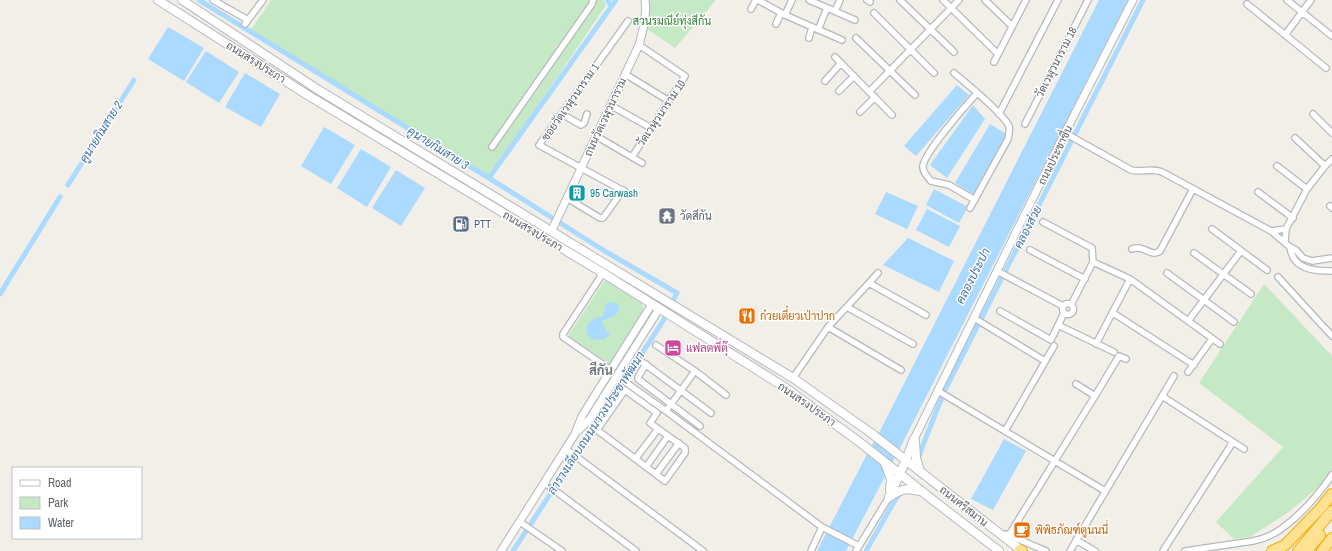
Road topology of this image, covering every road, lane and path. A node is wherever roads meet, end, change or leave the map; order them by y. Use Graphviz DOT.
graph roads {
  1 [pos="158,0"];
  2 [pos="182,0"];
  3 [pos="214,0"];
  4 [pos="263,0"];
  5 [pos="593,0"];
  6 [pos="645,0"];
  7 [pos="759,0"];
  8 [pos="792,0"];
  9 [pos="840,0"];
  10 [pos="900,0"];
  11 [pos="943,0"];
  12 [pos="959,0"];
  13 [pos="985,0"];
  14 [pos="1026,0"];
  15 [pos="1058,0"];
  16 [pos="1088,0"];
  17 [pos="1133,0"];
  18 [pos="1287,0"];
  19 [pos="1311,0"];
  20 [pos="813,1"];
  21 [pos="1247,4"];
  22 [pos="827,8"];
  23 [pos="951,8"];
  24 [pos="751,9"];
  25 [pos="835,11"];
  26 [pos="1302,12"];
  27 [pos="783,14"];
  28 [pos="874,14"];
  29 [pos="628,20"];
  30 [pos="855,20"];
  31 [pos="776,24"];
  32 [pos="1012,26"];
  33 [pos="815,28"];
  34 [pos="930,29"];
  35 [pos="1285,35"];
  36 [pos="1332,36"];
  37 [pos="808,38"];
  38 [pos="856,38"];
  39 [pos="842,40"];
  40 [pos="639,45"];
  41 [pos="911,50"];
  42 [pos="954,52"];
  43 [pos="998,54"];
  44 [pos="835,57"];
  45 [pos="994,62"];
  46 [pos="841,63"];
  47 [pos="1326,68"];
  48 [pos="890,71"];
  49 [pos="954,72"];
  50 [pos="934,73"];
  51 [pos="625,74"];
  52 [pos="854,76"];
  53 [pos="825,81"];
  54 [pos="318,89"];
  55 [pos="839,91"];
  56 [pos="869,92"];
  57 [pos="977,93"];
  58 [pos="915,95"];
  59 [pos="875,97"];
  60 [pos="312,98"];
  61 [pos="669,101"];
  62 [pos="610,105"];
  63 [pos="860,112"];
  64 [pos="562,114"];
  65 [pos="588,114"];
  66 [pos="999,114"];
  67 [pos="1313,114"];
  68 [pos="892,115"];
  69 [pos="1025,124"];
  70 [pos="651,128"];
  71 [pos="1065,133"];
  72 [pos="1332,133"];
  73 [pos="596,136"];
  74 [pos="1295,138"];
  75 [pos="492,146"];
  76 [pos="632,157"];
  77 [pos="1332,159"];
  78 [pos="642,163"];
  79 [pos="1277,166"];
  80 [pos="1324,166"];
  81 [pos="581,168"];
  82 [pos="1193,188"];
  83 [pos="623,190"];
  84 [pos="1307,190"];
  85 [pos="1258,192"];
  86 [pos="629,194"];
  87 [pos="567,198"];
  88 [pos="975,200"];
  89 [pos="970,208"];
  90 [pos="1293,218"];
  91 [pos="1043,222"];
  92 [pos="554,225"];
  93 [pos="1212,229"];
  94 [pos="1286,229"];
  95 [pos="1271,231"];
  96 [pos="1284,242"];
  97 [pos="1290,247"];
  98 [pos="1132,249"];
  99 [pos="1030,250"];
  100 [pos="1240,251"];
  101 [pos="1194,253"];
  102 [pos="1332,258"];
  103 [pos="1093,262"];
  104 [pos="1267,270"];
  105 [pos="998,271"];
  106 [pos="1332,271"];
  107 [pos="878,273"];
  108 [pos="1167,273"];
  109 [pos="603,274"];
  110 [pos="1223,274"];
  111 [pos="1278,277"];
  112 [pos="1085,278"];
  113 [pos="1130,280"];
  114 [pos="869,283"];
  115 [pos="1251,294"];
  116 [pos="663,300"];
  117 [pos="1204,300"];
  118 [pos="1071,304"];
  119 [pos="1063,306"];
  120 [pos="847,307"];
  121 [pos="661,310"];
  122 [pos="1000,311"];
  123 [pos="1112,312"];
  124 [pos="1064,313"];
  125 [pos="926,316"];
  126 [pos="978,321"];
  127 [pos="1188,321"];
  128 [pos="1234,322"];
  129 [pos="1058,325"];
  130 [pos="828,327"];
  131 [pos="1332,336"];
  132 [pos="1212,338"];
  133 [pos="732,341"];
  134 [pos="656,344"];
  135 [pos="913,344"];
  136 [pos="1096,344"];
  137 [pos="1220,344"];
  138 [pos="1054,346"];
  139 [pos="726,351"];
  140 [pos="1114,352"];
  141 [pos="1126,359"];
  142 [pos="1045,361"];
  143 [pos="1194,364"];
  144 [pos="611,370"];
  145 [pos="901,370"];
  146 [pos="695,371"];
  147 [pos="1188,372"];
  148 [pos="617,376"];
  149 [pos="1174,376"];
  150 [pos="793,378"];
  151 [pos="1076,384"];
  152 [pos="681,391"];
  153 [pos="941,393"];
  154 [pos="726,395"];
  155 [pos="1095,396"];
  156 [pos="1162,396"];
  157 [pos="671,404"];
  158 [pos="666,411"];
  159 [pos="711,413"];
  160 [pos="700,426"];
  161 [pos="658,429"];
  162 [pos="1005,431"];
  163 [pos="575,434"];
  164 [pos="873,435"];
  165 [pos="668,436"];
  166 [pos="914,439"];
  167 [pos="1233,442"];
  168 [pos="678,443"];
  169 [pos="865,446"];
  170 [pos="566,449"];
  171 [pos="1244,449"];
  172 [pos="899,451"];
  173 [pos="636,458"];
  174 [pos="906,460"];
  175 [pos="1055,460"];
  176 [pos="888,466"];
  177 [pos="646,467"];
  178 [pos="920,472"];
  179 [pos="900,473"];
  180 [pos="656,474"];
  181 [pos="1332,475"];
  182 [pos="932,481"];
  183 [pos="547,485"];
  184 [pos="1105,491"];
  185 [pos="924,493"];
  186 [pos="1332,494"];
  187 [pos="889,497"];
  188 [pos="1332,511"];
  189 [pos="1332,520"];
  190 [pos="523,524"];
  191 [pos="825,528"];
  192 [pos="995,530"];
  193 [pos="1009,535"];
  194 [pos="1332,538"];
  195 [pos="1076,540"];
  196 [pos="857,548"];
  197 [pos="501,551"];
  198 [pos="562,551"];
  199 [pos="636,551"];
  200 [pos="703,551"];
  201 [pos="811,551"];
  202 [pos="999,551"];
  203 [pos="1021,551"];
  204 [pos="1046,551"];
  205 [pos="1070,551"];
  206 [pos="1095,551"];
  207 [pos="1163,551"];
  208 [pos="1185,551"];
  209 [pos="1272,551"];
  210 [pos="1298,551"];
  211 [pos="1307,551"];
  212 [pos="1322,551"];
  1 -- 60 [label="main road, ถนนสรงประภา"];
  2 -- 54 [label="main road, ถนนสรงประภา"];
  3 -- 4 [label="street"];
  5 -- 75 [label="street"];
  6 -- 40 [label="street, ถนนวัดเวฬุวนาราม"];
  7 -- 24 [label="street"];
  7 -- 27 [label="street"];
  8 -- 27 [label="street"];
  9 -- 25 [label="street"];
  10 -- 34 [label="street"];
  11 -- 23 [label="street"];
  12 -- 23 [label="street"];
  13 -- 32 [label="street"];
  14 -- 32 [label="street"];
  15 -- 66 [label="street"];
  16 -- 69 [label="street, วัดเวฬุวนาราม 18"];
  17 -- 71 [label="street, ถนนประชาชื่น"];
  18 -- 26 [label="street"];
  19 -- 26 [label="street"];
  20 -- 22 [label="street"];
  21 -- 35 [label="street"];
  22 -- 25 [label="street"];
  22 -- 33 [label="street"];
  23 -- 34 [label="street"];
  23 -- 43 [label="street"];
  25 -- 30 [label="street"];
  26 -- 35 [label="street"];
  26 -- 36 [label="street"];
  27 -- 31 [label="street"];
  27 -- 33 [label="street"];
  28 -- 41 [label="street"];
  29 -- 64 [label="street, ซอยวัดเวฬุวนาราม 1"];
  32 -- 43 [label="street"];
  33 -- 37 [label="street"];
  33 -- 39 [label="street"];
  34 -- 41 [label="street"];
  34 -- 42 [label="street"];
  35 -- 47 [label="street"];
  38 -- 48 [label="street"];
  40 -- 51 [label="street, ถนนวัดเวฬุวนาราม"];
  40 -- 61 [label="street, วัดเวฬุวนาราม 10"];
  41 -- 48 [label="street"];
  41 -- 50 [label="street"];
  43 -- 45 [label="street"];
  44 -- 46 [label="street"];
  46 -- 52 [label="street"];
  46 -- 53 [label="street"];
  48 -- 56 [label="street"];
  48 -- 58 [label="street"];
  49 -- 57 [label="street"];
  51 -- 61 [label="street"];
  51 -- 62 [label="street, ถนนวัดเวฬุวนาราม"];
  52 -- 55 [label="street"];
  52 -- 56 [label="street"];
  54 -- 60 [label="main road"];
  54 -- 92 [label="main road, ถนนสรงประภา"];
  56 -- 59 [label="street"];
  57 -- 66 [label="street"];
  57 -- 88 [label="street"];
  59 -- 63 [label="street"];
  59 -- 68 [label="street"];
  60 -- 109 [label="main road, ถนนสรงประภา"];
  61 -- 70 [label="street, วัดเวฬุวนาราม 10"];
  62 -- 70 [label="street"];
  62 -- 73 [label="street, ถนนวัดเวฬุวนาราม"];
  64 -- 65 [label="street"];
  64 -- 81 [label="street, ซอยวัดเวฬุวนาราม 1"];
  66 -- 88 [label="street"];
  67 -- 72 [label="street"];
  70 -- 76 [label="street, วัดเวฬุวนาราม 10"];
  71 -- 82 [label="street"];
  71 -- 105 [label="street, ถนนประชาชื่น"];
  73 -- 76 [label="street"];
  73 -- 81 [label="street, ถนนวัดเวฬุวนาราม"];
  74 -- 80 [label="street"];
  76 -- 78 [label="street"];
  77 -- 80 [label="street"];
  79 -- 84 [label="street"];
  80 -- 84 [label="street"];
  81 -- 83 [label="street"];
  81 -- 87 [label="street, ถนนวัดเวฬุวนาราม"];
  82 -- 95 [label="street"];
  82 -- 98 [label="street"];
  83 -- 86 [label="street"];
  83 -- 87 [label="street"];
  84 -- 90 [label="street"];
  85 -- 90 [label="street"];
  87 -- 92 [label="street, ถนนวัดเวฬุวนาราม"];
  88 -- 89 [label="street"];
  90 -- 94 [label="street"];
  91 -- 103 [label="street"];
  92 -- 116 [label="main road, ถนนสรงประภา"];
  93 -- 100 [label="street"];
  94 -- 95 [label="street"];
  94 -- 96 [label="street"];
  95 -- 96 [label="street"];
  96 -- 97 [label="street"];
  97 -- 102 [label="street"];
  97 -- 106 [label="street"];
  99 -- 112 [label="street"];
  100 -- 104 [label="street"];
  100 -- 110 [label="street"];
  101 -- 110 [label="street"];
  103 -- 112 [label="street"];
  103 -- 113 [label="street"];
  105 -- 119 [label="street"];
  105 -- 126 [label="street, ถนนประชาชื่น"];
  107 -- 114 [label="street"];
  108 -- 117 [label="street"];
  109 -- 121 [label="main road, ถนนสรงประภา"];
  109 -- 144 [label="street"];
  110 -- 115 [label="street"];
  110 -- 117 [label="street"];
  111 -- 131 [label="street"];
  112 -- 118 [label="street"];
  113 -- 123 [label="street"];
  113 -- 127 [label="street"];
  114 -- 120 [label="street"];
  114 -- 125 [label="street"];
  116 -- 121 [label="main road"];
  116 -- 133 [label="main road, ถนนสรงประภา"];
  117 -- 127 [label="street"];
  117 -- 128 [label="street"];
  118 -- 119 [label="street"];
  118 -- 124 [label="street"];
  119 -- 124 [label="street"];
  120 -- 130 [label="street"];
  120 -- 135 [label="street"];
  121 -- 139 [label="main road, ถนนสรงประภา"];
  121 -- 144 [label="street"];
  121 -- 148 [label="street"];
  122 -- 129 [label="street"];
  123 -- 136 [label="street"];
  123 -- 143 [label="street"];
  124 -- 129 [label="street"];
  126 -- 142 [label="street"];
  126 -- 153 [label="street, ถนนประชาชื่น"];
  127 -- 132 [label="street"];
  129 -- 136 [label="street"];
  130 -- 145 [label="street"];
  130 -- 150 [label="street"];
  132 -- 137 [label="street"];
  132 -- 143 [label="street"];
  133 -- 139 [label="main road"];
  133 -- 150 [label="main road, ถนนสรงประภา"];
  134 -- 146 [label="street"];
  136 -- 140 [label="street"];
  138 -- 142 [label="street"];
  139 -- 169 [label="main road, ถนนสรงประภา"];
  141 -- 155 [label="street"];
  142 -- 162 [label="street"];
  143 -- 147 [label="street"];
  144 -- 163 [label="street"];
  146 -- 152 [label="street"];
  146 -- 154 [label="street"];
  148 -- 158 [label="street"];
  148 -- 163 [label="street"];
  149 -- 156 [label="street"];
  150 -- 164 [label="main road, ถนนสรงประภา"];
  151 -- 155 [label="street"];
  152 -- 157 [label="street"];
  152 -- 157 [label="street"];
  152 -- 159 [label="street"];
  153 -- 162 [label="street"];
  153 -- 166 [label="street, ถนนประชาชื่น"];
  155 -- 175 [label="street"];
  156 -- 167 [label="street"];
  156 -- 184 [label="street"];
  157 -- 158 [label="street"];
  157 -- 160 [label="street"];
  158 -- 191 [label="street"];
  161 -- 165 [label="street"];
  161 -- 173 [label="street"];
  161 -- 173 [label="street"];
  162 -- 175 [label="street"];
  163 -- 170 [label="street"];
  164 -- 169 [label="main road"];
  164 -- 172 [label="main road, ถนนสรงประภา"];
  165 -- 168 [label="street"];
  165 -- 177 [label="street"];
  166 -- 172 [label="main road"];
  166 -- 174 [label="main road"];
  166 -- 178 [label="main road"];
  167 -- 171 [label="street"];
  167 -- 207 [label="street"];
  168 -- 180 [label="street"];
  168 -- 180 [label="street"];
  169 -- 176 [label="main road, ถนนสรงประภา"];
  170 -- 183 [label="street"];
  170 -- 200 [label="street"];
  172 -- 174 [label="main road"];
  173 -- 177 [label="street"];
  174 -- 178 [label="main road, ถนนศรีสมาน"];
  174 -- 179 [label="main road"];
  175 -- 184 [label="street"];
  175 -- 193 [label="street"];
  176 -- 179 [label="main road, ถนนสรงประภา"];
  176 -- 187 [label="main road"];
  177 -- 180 [label="street"];
  178 -- 182 [label="main road, ถนนศรีสมาน"];
  179 -- 185 [label="main road, ถนนศรีสมาน"];
  179 -- 187 [label="main road"];
  181 -- 208 [label="street"];
  182 -- 185 [label="main road"];
  182 -- 192 [label="main road, ถนนศรีสมาน"];
  183 -- 190 [label="street"];
  183 -- 199 [label="street"];
  184 -- 195 [label="street"];
  185 -- 187 [label="main road"];
  185 -- 202 [label="main road, ถนนศรีสมาน"];
  186 -- 209 [label="highway"];
  187 -- 196 [label="street"];
  188 -- 210 [label="highway"];
  189 -- 211 [label="highway"];
  190 -- 197 [label="street"];
  190 -- 198 [label="street"];
  191 -- 196 [label="street"];
  191 -- 201 [label="street"];
  192 -- 193 [label="street"];
  192 -- 203 [label="main road, ถนนศรีสมาน"];
  193 -- 204 [label="street"];
  194 -- 212 [label="highway"];
  195 -- 205 [label="street"];
  195 -- 206 [label="street"];
}
